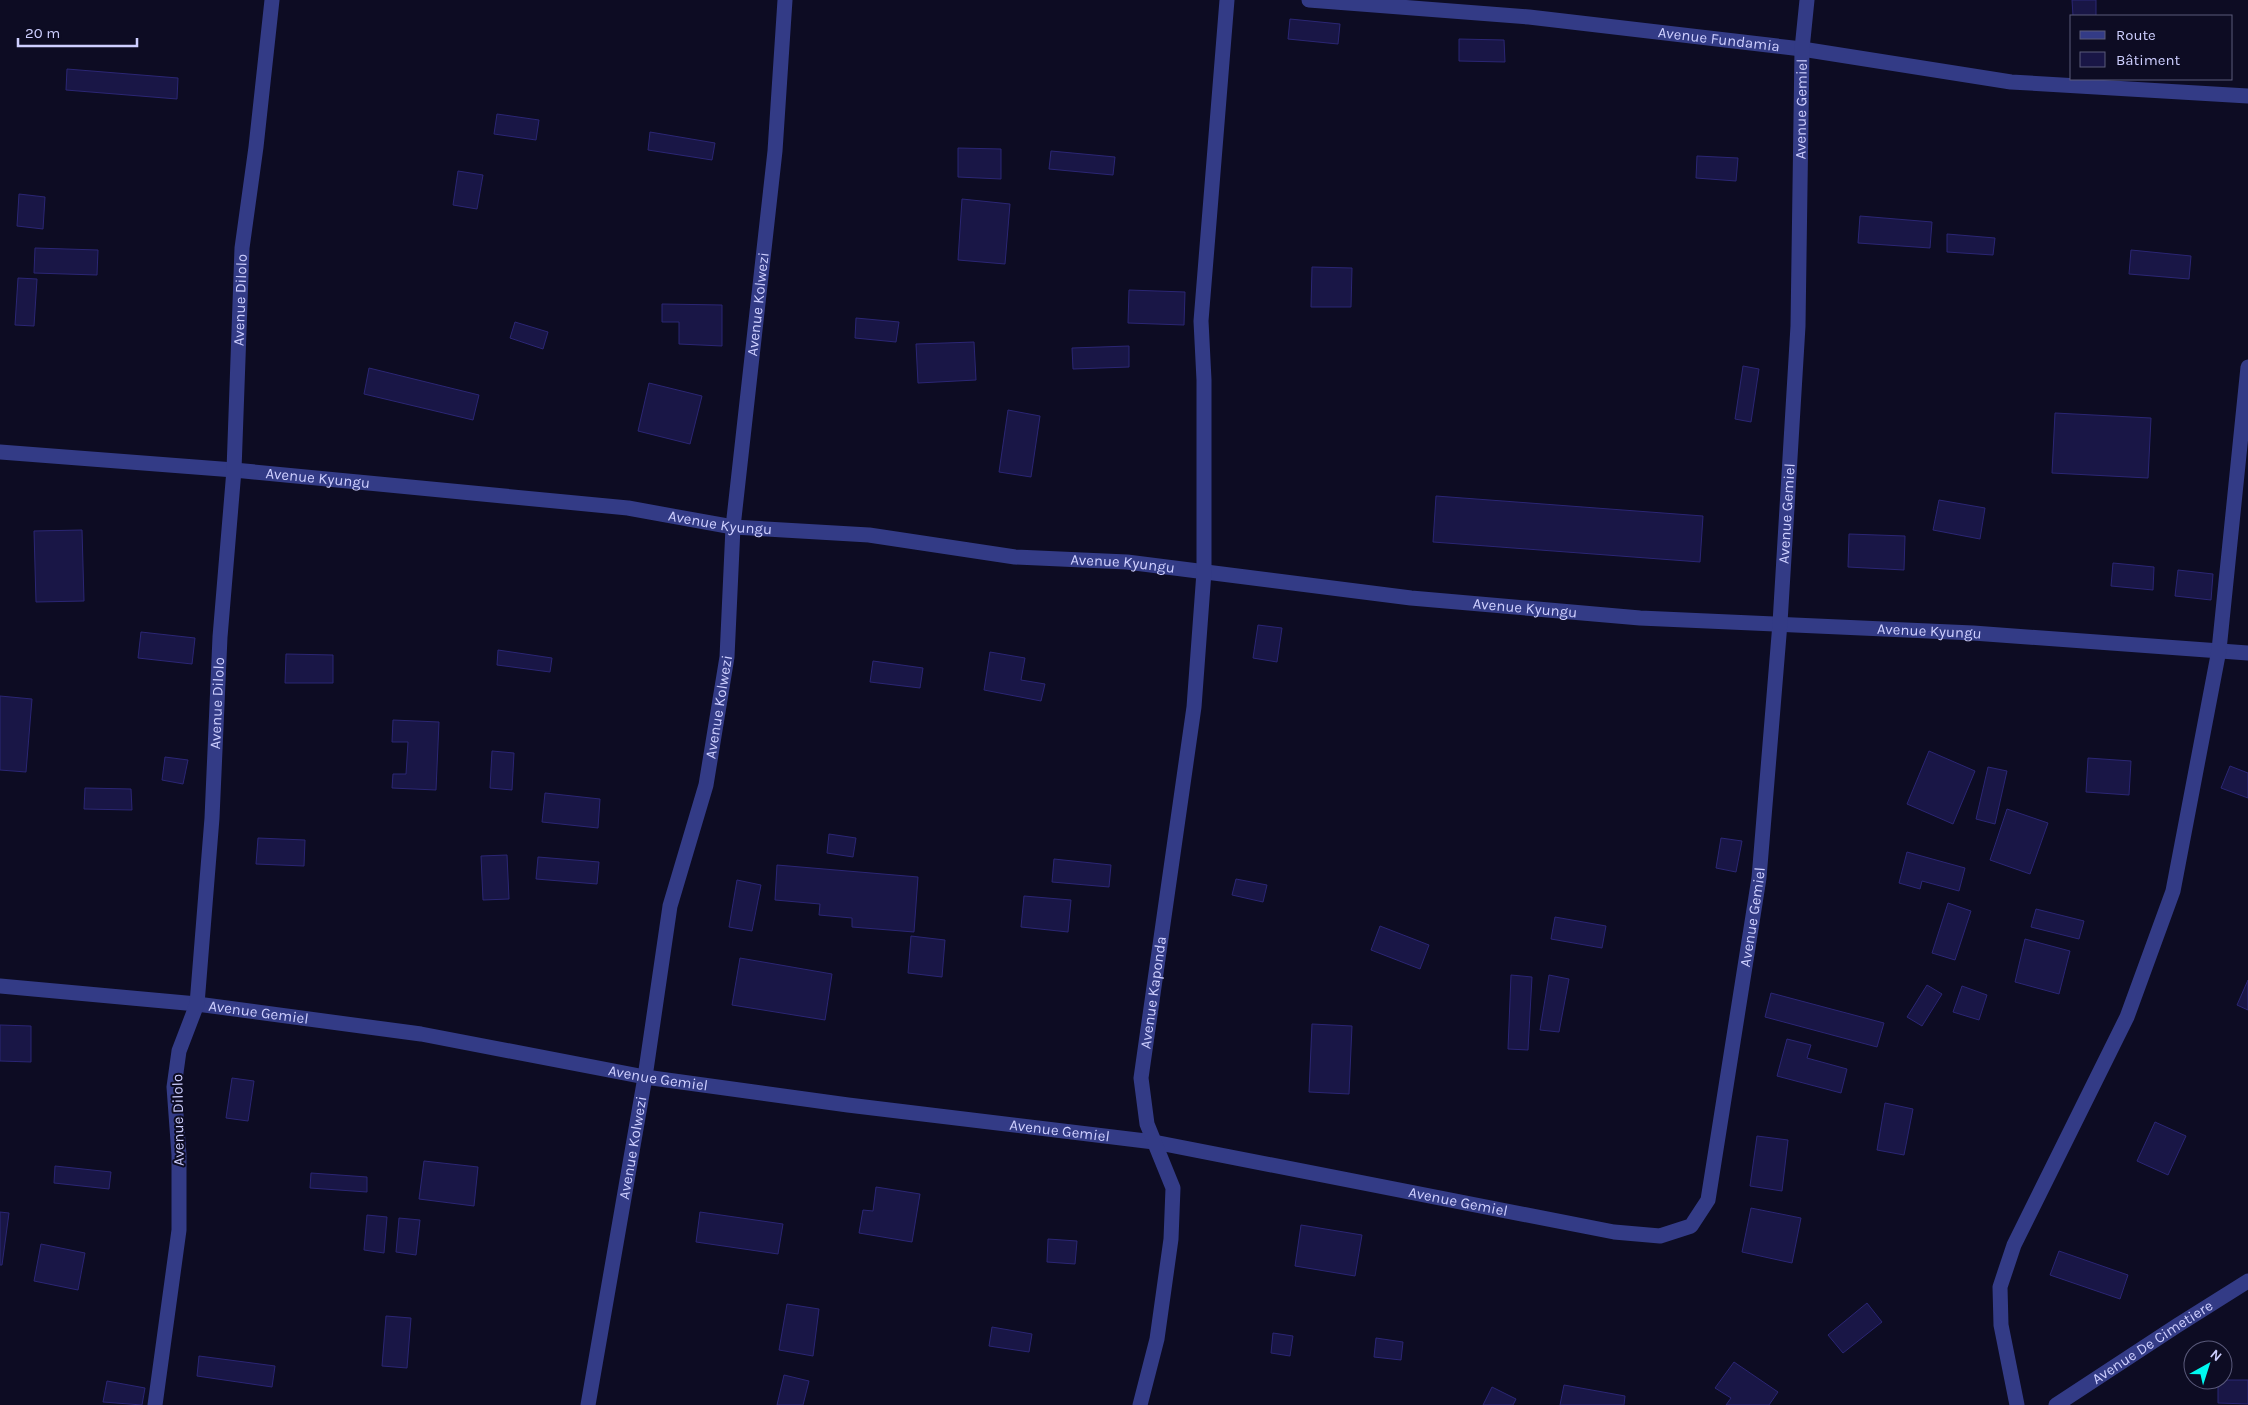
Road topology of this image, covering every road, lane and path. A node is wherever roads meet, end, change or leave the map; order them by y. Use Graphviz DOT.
graph roads {
  1 [pos="272,0"];
  2 [pos="784,0"];
  3 [pos="1227,0"];
  4 [pos="1308,0"];
  5 [pos="1807,0"];
  6 [pos="1802,49"];
  7 [pos="2248,96"];
  8 [pos="2248,367"];
  9 [pos="0,452"];
  10 [pos="234,470"];
  11 [pos="733,526"];
  12 [pos="1204,572"];
  13 [pos="1780,623"];
  14 [pos="2219,650"];
  15 [pos="2248,653"];
  16 [pos="0,986"];
  17 [pos="198,1004"];
  18 [pos="645,1077"];
  19 [pos="1154,1142"];
  20 [pos="2248,1281"];
  21 [pos="155,1405"];
  22 [pos="588,1405"];
  23 [pos="1140,1405"];
  24 [pos="2017,1405"];
  25 [pos="2056,1405"];
  1 -- 10 [label="street, Avenue Dilolo"];
  2 -- 11 [label="street, Avenue Kolwezi"];
  3 -- 12 [label="street, Avenue Kaponda"];
  4 -- 6 [label="street, Avenue Fundamia"];
  5 -- 6 [label="street, Avenue Gemiel"];
  6 -- 7 [label="street, Avenue Fundamia"];
  6 -- 13 [label="street, Avenue Gemiel"];
  8 -- 14 [label="street"];
  9 -- 10 [label="street, Avenue Kyungu"];
  10 -- 11 [label="street, Avenue Kyungu"];
  10 -- 17 [label="street, Avenue Dilolo"];
  11 -- 12 [label="street, Avenue Kyungu"];
  11 -- 18 [label="street, Avenue Kolwezi"];
  12 -- 13 [label="street, Avenue Kyungu"];
  12 -- 19 [label="street, Avenue Kaponda"];
  13 -- 14 [label="street, Avenue Kyungu"];
  13 -- 19 [label="street, Avenue Gemiel"];
  14 -- 15 [label="street, Avenue Kyungu"];
  14 -- 24 [label="street"];
  16 -- 17 [label="street, Avenue Gemiel"];
  17 -- 18 [label="street, Avenue Gemiel"];
  17 -- 21 [label="street, Avenue Dilolo"];
  18 -- 19 [label="street, Avenue Gemiel"];
  18 -- 22 [label="street, Avenue Kolwezi"];
  19 -- 23 [label="street, Avenue Kaponda"];
  20 -- 25 [label="street, Avenue De Cimetiere"];
}
